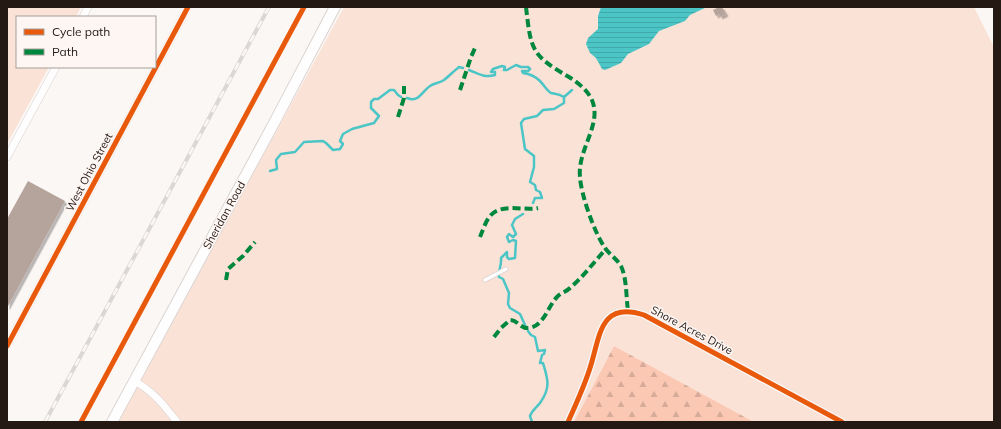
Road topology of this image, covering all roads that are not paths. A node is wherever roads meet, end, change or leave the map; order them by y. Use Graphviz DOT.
graph roads {
  1 [pos="88,7"];
  2 [pos="188,7"];
  3 [pos="335,7"];
  4 [pos="84,16"];
  5 [pos="156,67"];
  6 [pos="55,68"];
  7 [pos="155,68"];
  8 [pos="7,157"];
  9 [pos="506,269"];
  10 [pos="485,280"];
  11 [pos="7,346"];
  12 [pos="134,381"];
  13 [pos="112,422"];
  14 [pos="177,422"];
  15 [pos="568,422"];
  16 [pos="842,422"];
  1 -- 4 [label="street"];
  2 -- 5 [label="street, West Ohio Street"];
  3 -- 12 [label="main road, Sheridan Road"];
  6 -- 8 [label="street"];
  7 -- 11 [label="street, West Ohio Street"];
  9 -- 10 [label="lane"];
  12 -- 13 [label="main road, Sheridan Road"];
  12 -- 14 [label="street"];
  15 -- 16 [label="street, Shore Acres Drive"];
}
